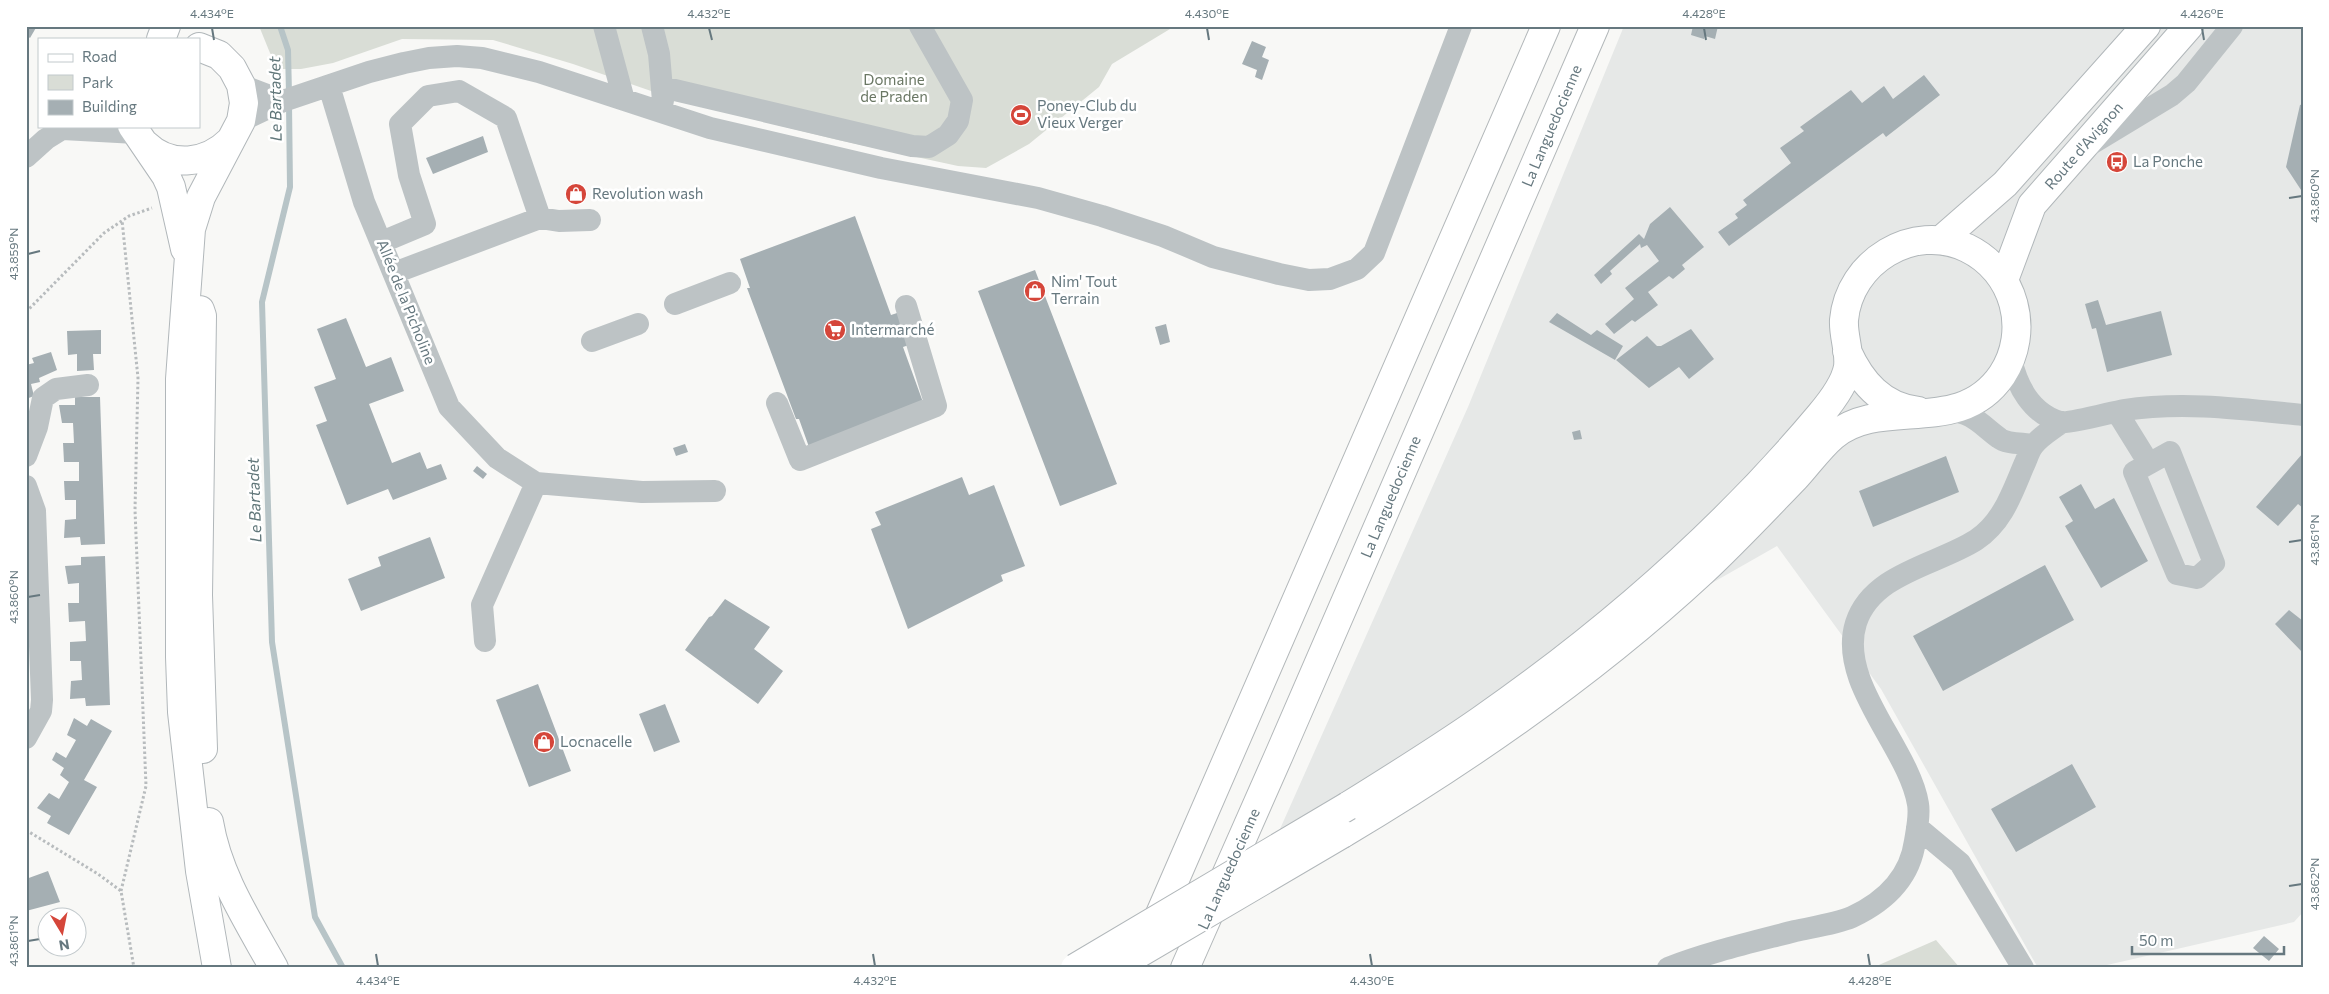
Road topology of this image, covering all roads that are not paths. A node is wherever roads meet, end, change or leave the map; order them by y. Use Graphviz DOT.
graph roads {
  1 [pos="166,26"];
  2 [pos="203,26"];
  3 [pos="604,26"];
  4 [pos="652,26"];
  5 [pos="920,26"];
  6 [pos="1461,26"];
  7 [pos="1546,26"];
  8 [pos="1595,26"];
  9 [pos="2146,26"];
  10 [pos="2189,26"];
  11 [pos="2232,26"];
  12 [pos="161,38"];
  13 [pos="209,51"];
  14 [pos="241,85"];
  15 [pos="329,86"];
  16 [pos="662,87"];
  17 [pos="624,100"];
  18 [pos="283,101"];
  19 [pos="665,114"];
  20 [pos="65,128"];
  21 [pos="237,129"];
  22 [pos="136,133"];
  23 [pos="26,157"];
  24 [pos="2069,163"];
  25 [pos="540,218"];
  26 [pos="590,220"];
  27 [pos="1941,240"];
  28 [pos="382,242"];
  29 [pos="188,263"];
  30 [pos="394,273"];
  31 [pos="2004,280"];
  32 [pos="730,283"];
  33 [pos="676,304"];
  34 [pos="906,306"];
  35 [pos="638,324"];
  36 [pos="592,341"];
  37 [pos="1847,351"];
  38 [pos="2011,359"];
  39 [pos="88,385"];
  40 [pos="777,403"];
  41 [pos="1939,412"];
  42 [pos="2117,412"];
  43 [pos="2303,415"];
  44 [pos="2062,422"];
  45 [pos="2033,445"];
  46 [pos="26,456"];
  47 [pos="2148,462"];
  48 [pos="536,483"];
  49 [pos="26,486"];
  50 [pos="715,491"];
  51 [pos="485,641"];
  52 [pos="26,738"];
  53 [pos="1917,827"];
  54 [pos="204,895"];
  55 [pos="211,968"];
  56 [pos="217,968"];
  57 [pos="274,968"];
  58 [pos="1075,968"];
  59 [pos="1114,968"];
  60 [pos="1137,968"];
  61 [pos="1185,968"];
  62 [pos="1668,968"];
  63 [pos="2023,968"];
  1 -- 12 [label="main road"];
  2 -- 13 [label="main road"];
  3 -- 17 [label="street"];
  4 -- 16 [label="street"];
  5 -- 16 [label="street"];
  6 -- 19 [label="street"];
  7 -- 60 [label="main road"];
  8 -- 61 [label="main road, La Languedocienne"];
  9 -- 27 [label="main road"];
  10 -- 24 [label="main road, Route d'Avignon"];
  11 -- 24 [label="street"];
  13 -- 14 [label="main road"];
  14 -- 18 [label="street"];
  14 -- 21 [label="main road"];
  15 -- 17 [label="street"];
  15 -- 18 [label="street"];
  15 -- 28 [label="street, Allée de la Picholine"];
  16 -- 19 [label="street"];
  17 -- 19 [label="street"];
  18 -- 21 [label="street"];
  20 -- 22 [label="street"];
  20 -- 23 [label="street"];
  21 -- 22 [label="main road"];
  21 -- 29 [label="main road"];
  22 -- 29 [label="main road"];
  24 -- 31 [label="main road, Route d'Avignon"];
  25 -- 26 [label="street"];
  25 -- 28 [label="street"];
  25 -- 30 [label="street"];
  27 -- 31 [label="main road"];
  27 -- 37 [label="main road"];
  28 -- 30 [label="street, Allée de la Picholine"];
  29 -- 54 [label="main road"];
  29 -- 57 [label="main road"];
  30 -- 48 [label="street, Allée de la Picholine"];
  31 -- 38 [label="main road"];
  32 -- 33 [label="street"];
  34 -- 40 [label="street"];
  35 -- 36 [label="street"];
  37 -- 41 [label="main road"];
  37 -- 58 [label="main road, bridge"];
  38 -- 41 [label="main road"];
  38 -- 44 [label="street"];
  39 -- 46 [label="street"];
  41 -- 45 [label="street"];
  41 -- 59 [label="main road, bridge"];
  42 -- 43 [label="street"];
  42 -- 44 [label="street"];
  42 -- 47 [label="street"];
  44 -- 45 [label="street"];
  45 -- 53 [label="street"];
  47 -- 47 [label="street"];
  48 -- 50 [label="street, Allée de la Picholine"];
  48 -- 51 [label="street"];
  49 -- 52 [label="street"];
  53 -- 62 [label="street"];
  53 -- 63 [label="street"];
  54 -- 55 [label="main road"];
  54 -- 56 [label="main road"];
}
